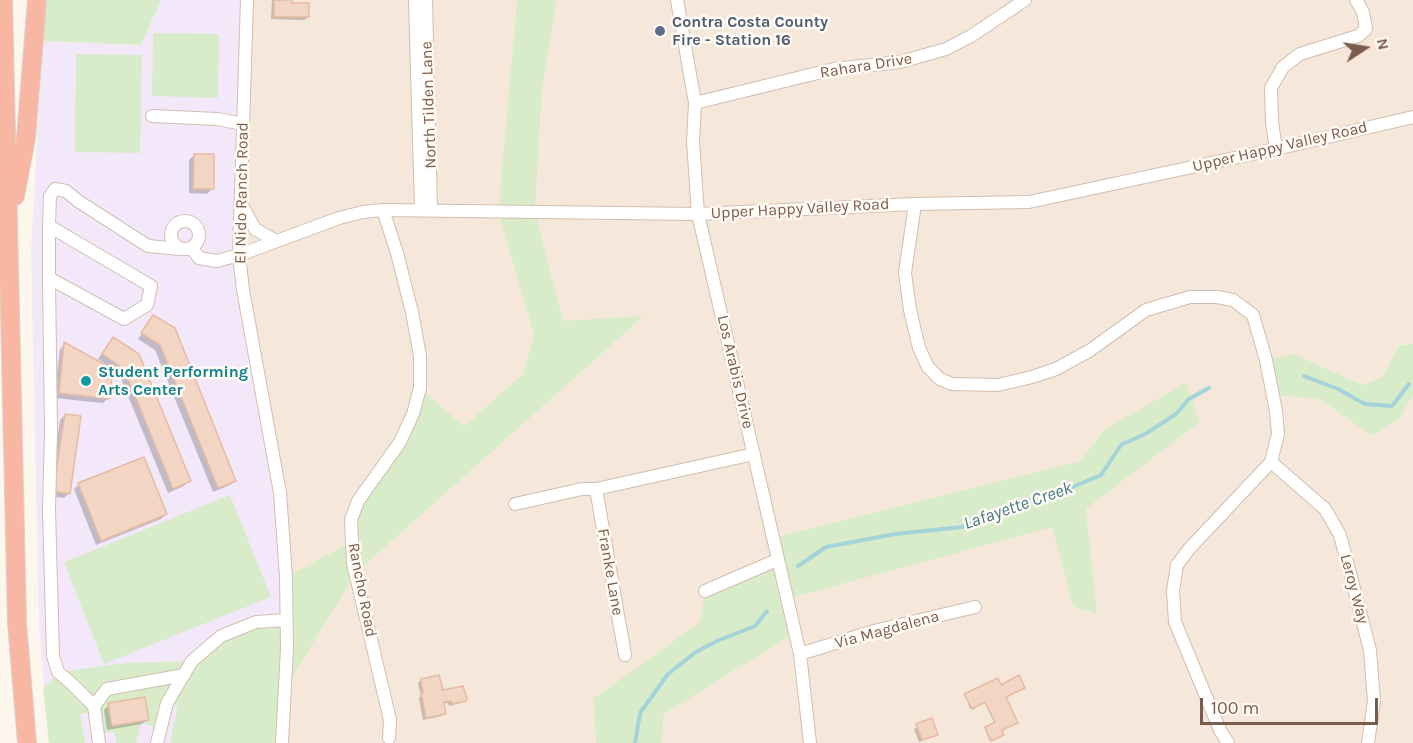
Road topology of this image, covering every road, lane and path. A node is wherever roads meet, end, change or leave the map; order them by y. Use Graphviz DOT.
graph roads {
  1 [pos="3,0"];
  2 [pos="37,0"];
  3 [pos="248,0"];
  4 [pos="415,0"];
  5 [pos="426,0"];
  6 [pos="676,0"];
  7 [pos="1025,0"];
  8 [pos="1356,0"];
  9 [pos="1009,4"];
  10 [pos="694,103"];
  11 [pos="152,116"];
  12 [pos="1413,117"];
  13 [pos="243,123"];
  14 [pos="1276,150"];
  15 [pos="241,204"];
  16 [pos="915,204"];
  17 [pos="383,210"];
  18 [pos="426,210"];
  19 [pos="698,214"];
  20 [pos="49,226"];
  21 [pos="8,236"];
  22 [pos="276,241"];
  23 [pos="239,255"];
  24 [pos="49,278"];
  25 [pos="754,454"];
  26 [pos="1271,462"];
  27 [pos="596,489"];
  28 [pos="515,504"];
  29 [pos="777,560"];
  30 [pos="705,591"];
  31 [pos="975,608"];
  32 [pos="286,620"];
  33 [pos="800,654"];
  34 [pos="625,655"];
  35 [pos="184,675"];
  36 [pos="94,706"];
  37 [pos="389,738"];
  38 [pos="27,743"];
  39 [pos="99,743"];
  40 [pos="157,743"];
  41 [pos="282,743"];
  42 [pos="810,743"];
  43 [pos="1228,743"];
  44 [pos="1368,743"];
  1 -- 21 [label="highway"];
  2 -- 21 [label="highway"];
  3 -- 13 [label="street, El Nido Ranch Road"];
  4 -- 18 [label="street"];
  5 -- 18 [label="street, North Tilden Lane"];
  6 -- 10 [label="street, Los Arabis Drive"];
  7 -- 9 [label="street, Rahara Drive"];
  8 -- 14 [label="street"];
  9 -- 10 [label="street, Rahara Drive"];
  10 -- 19 [label="street, Los Arabis Drive"];
  11 -- 13 [label="street"];
  12 -- 14 [label="street, Upper Happy Valley Road"];
  13 -- 15 [label="street, El Nido Ranch Road"];
  14 -- 16 [label="street, Upper Happy Valley Road"];
  15 -- 22 [label="street"];
  15 -- 23 [label="street, El Nido Ranch Road"];
  16 -- 19 [label="street, Upper Happy Valley Road"];
  16 -- 26 [label="street"];
  17 -- 18 [label="street, Upper Happy Valley Road"];
  17 -- 22 [label="street, Upper Happy Valley Road"];
  17 -- 37 [label="street, Rancho Road"];
  18 -- 19 [label="street, Upper Happy Valley Road"];
  19 -- 25 [label="street, Los Arabis Drive"];
  20 -- 23 [label="street, Upper Happy Valley Road"];
  20 -- 24 [label="street"];
  20 -- 24 [label="street"];
  21 -- 38 [label="highway"];
  22 -- 23 [label="street, Upper Happy Valley Road"];
  23 -- 32 [label="street, El Nido Ranch Road"];
  24 -- 36 [label="street"];
  25 -- 27 [label="street"];
  25 -- 29 [label="street, Los Arabis Drive"];
  26 -- 43 [label="street"];
  26 -- 44 [label="street, Leroy Way"];
  27 -- 28 [label="street"];
  27 -- 34 [label="street, Franke Lane"];
  29 -- 30 [label="street"];
  29 -- 33 [label="street, Los Arabis Drive"];
  31 -- 33 [label="street, Via Magdalena"];
  32 -- 35 [label="street"];
  32 -- 41 [label="street, El Nido Ranch Road"];
  33 -- 42 [label="street, Los Arabis Drive"];
  35 -- 36 [label="street"];
  35 -- 40 [label="street"];
  36 -- 39 [label="street"];
}
